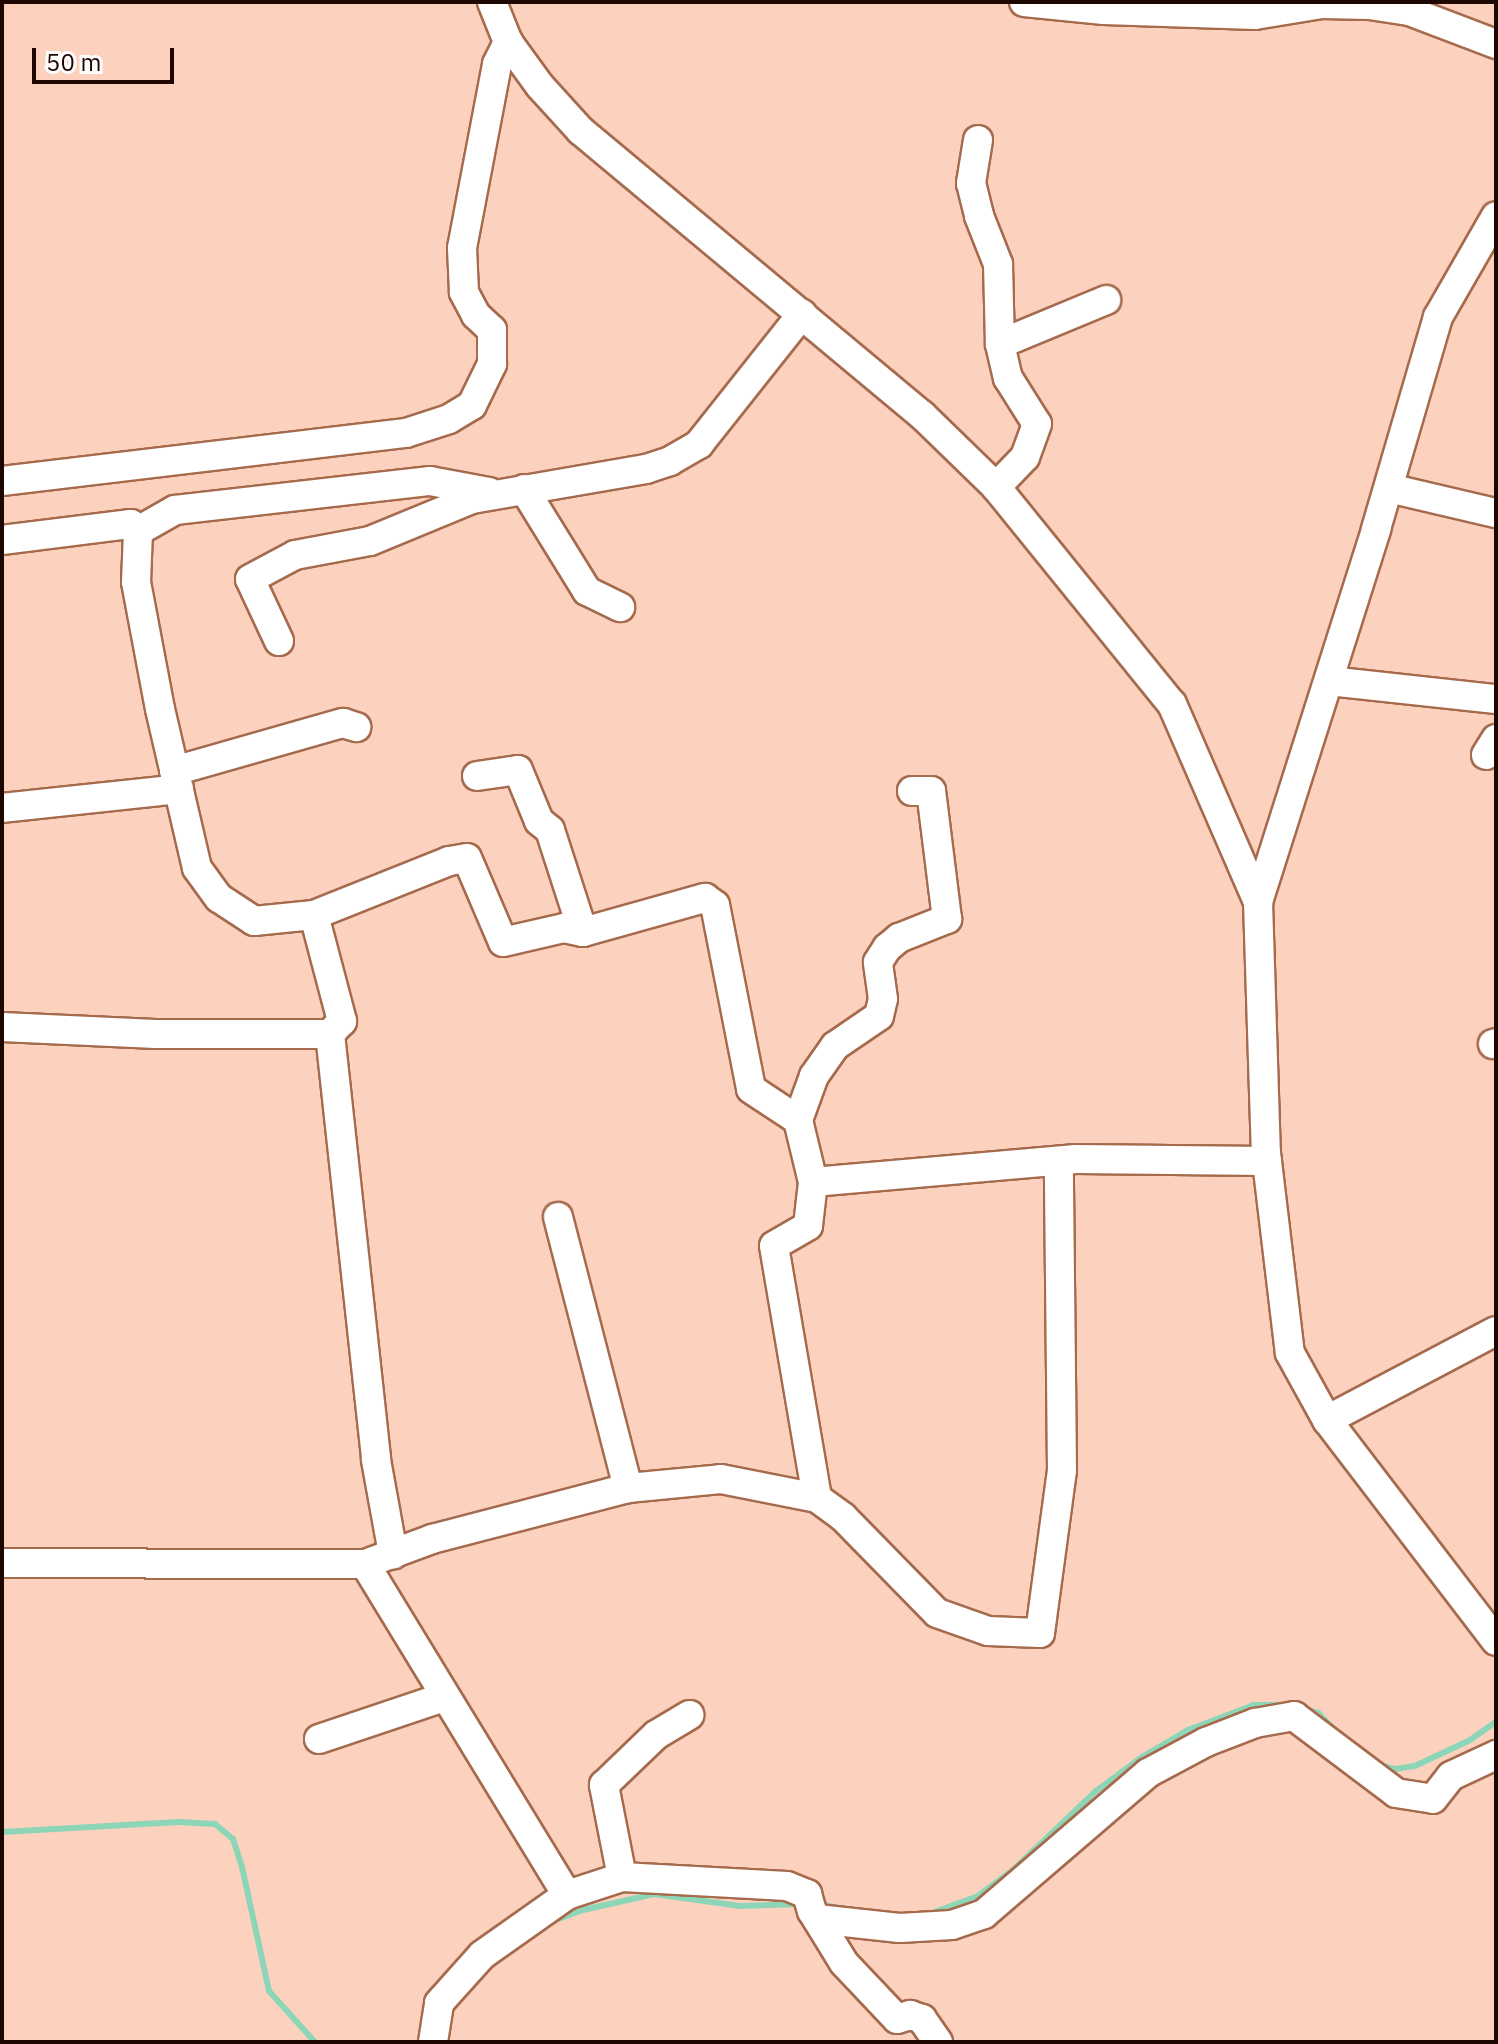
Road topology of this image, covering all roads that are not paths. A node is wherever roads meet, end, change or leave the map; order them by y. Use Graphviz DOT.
graph roads {
  1 [pos="492,2"];
  2 [pos="1024,2"];
  3 [pos="508,42"];
  4 [pos="1496,44"];
  5 [pos="978,140"];
  6 [pos="1496,216"];
  7 [pos="1106,300"];
  8 [pos="802,314"];
  9 [pos="1000,344"];
  10 [pos="2,481"];
  11 [pos="996,487"];
  12 [pos="1389,488"];
  13 [pos="511,492"];
  14 [pos="1496,513"];
  15 [pos="138,531"];
  16 [pos="2,540"];
  17 [pos="620,607"];
  18 [pos="279,641"];
  19 [pos="1329,681"];
  20 [pos="1496,699"];
  21 [pos="356,727"];
  22 [pos="477,776"];
  23 [pos="177,780"];
  24 [pos="912,791"];
  25 [pos="2,808"];
  26 [pos="1258,902"];
  27 [pos="314,915"];
  28 [pos="583,932"];
  29 [pos="2,1027"];
  30 [pos="330,1034"];
  31 [pos="798,1120"];
  32 [pos="1059,1161"];
  33 [pos="1267,1161"];
  34 [pos="813,1182"];
  35 [pos="558,1217"];
  36 [pos="1496,1331"];
  37 [pos="1327,1420"];
  38 [pos="628,1488"];
  39 [pos="817,1498"];
  40 [pos="393,1554"];
  41 [pos="2,1563"];
  42 [pos="365,1564"];
  43 [pos="1496,1641"];
  44 [pos="444,1697"];
  45 [pos="689,1715"];
  46 [pos="319,1739"];
  47 [pos="1496,1755"];
  48 [pos="622,1877"];
  49 [pos="567,1895"];
  50 [pos="812,1908"];
  51 [pos="433,2042"];
  52 [pos="938,2042"];
  1 -- 3 [label="street"];
  2 -- 4 [label="street"];
  3 -- 8 [label="street"];
  3 -- 10 [label="street"];
  5 -- 9 [label="street"];
  6 -- 12 [label="street"];
  7 -- 9 [label="street"];
  8 -- 11 [label="street"];
  8 -- 13 [label="street"];
  9 -- 11 [label="street"];
  11 -- 26 [label="street"];
  12 -- 14 [label="street"];
  12 -- 19 [label="street"];
  13 -- 15 [label="street"];
  13 -- 17 [label="street"];
  13 -- 18 [label="street"];
  15 -- 16 [label="street"];
  15 -- 23 [label="street"];
  19 -- 20 [label="street"];
  19 -- 26 [label="street"];
  21 -- 23 [label="street"];
  22 -- 28 [label="street"];
  23 -- 25 [label="street"];
  23 -- 27 [label="street"];
  24 -- 31 [label="street"];
  26 -- 33 [label="street"];
  27 -- 28 [label="street"];
  27 -- 30 [label="street"];
  28 -- 31 [label="street"];
  29 -- 30 [label="street"];
  30 -- 40 [label="street"];
  31 -- 34 [label="street"];
  32 -- 33 [label="street"];
  32 -- 34 [label="street"];
  32 -- 39 [label="street"];
  33 -- 37 [label="street"];
  34 -- 39 [label="street"];
  35 -- 38 [label="street"];
  36 -- 37 [label="street"];
  37 -- 43 [label="street"];
  38 -- 39 [label="street"];
  38 -- 40 [label="street"];
  40 -- 42 [label="street"];
  41 -- 42 [label="street"];
  42 -- 44 [label="street"];
  44 -- 46 [label="street"];
  44 -- 49 [label="street"];
  45 -- 48 [label="street"];
  47 -- 50 [label="street"];
  48 -- 49 [label="street"];
  48 -- 50 [label="street"];
  49 -- 51 [label="street"];
  50 -- 52 [label="street"];
}
